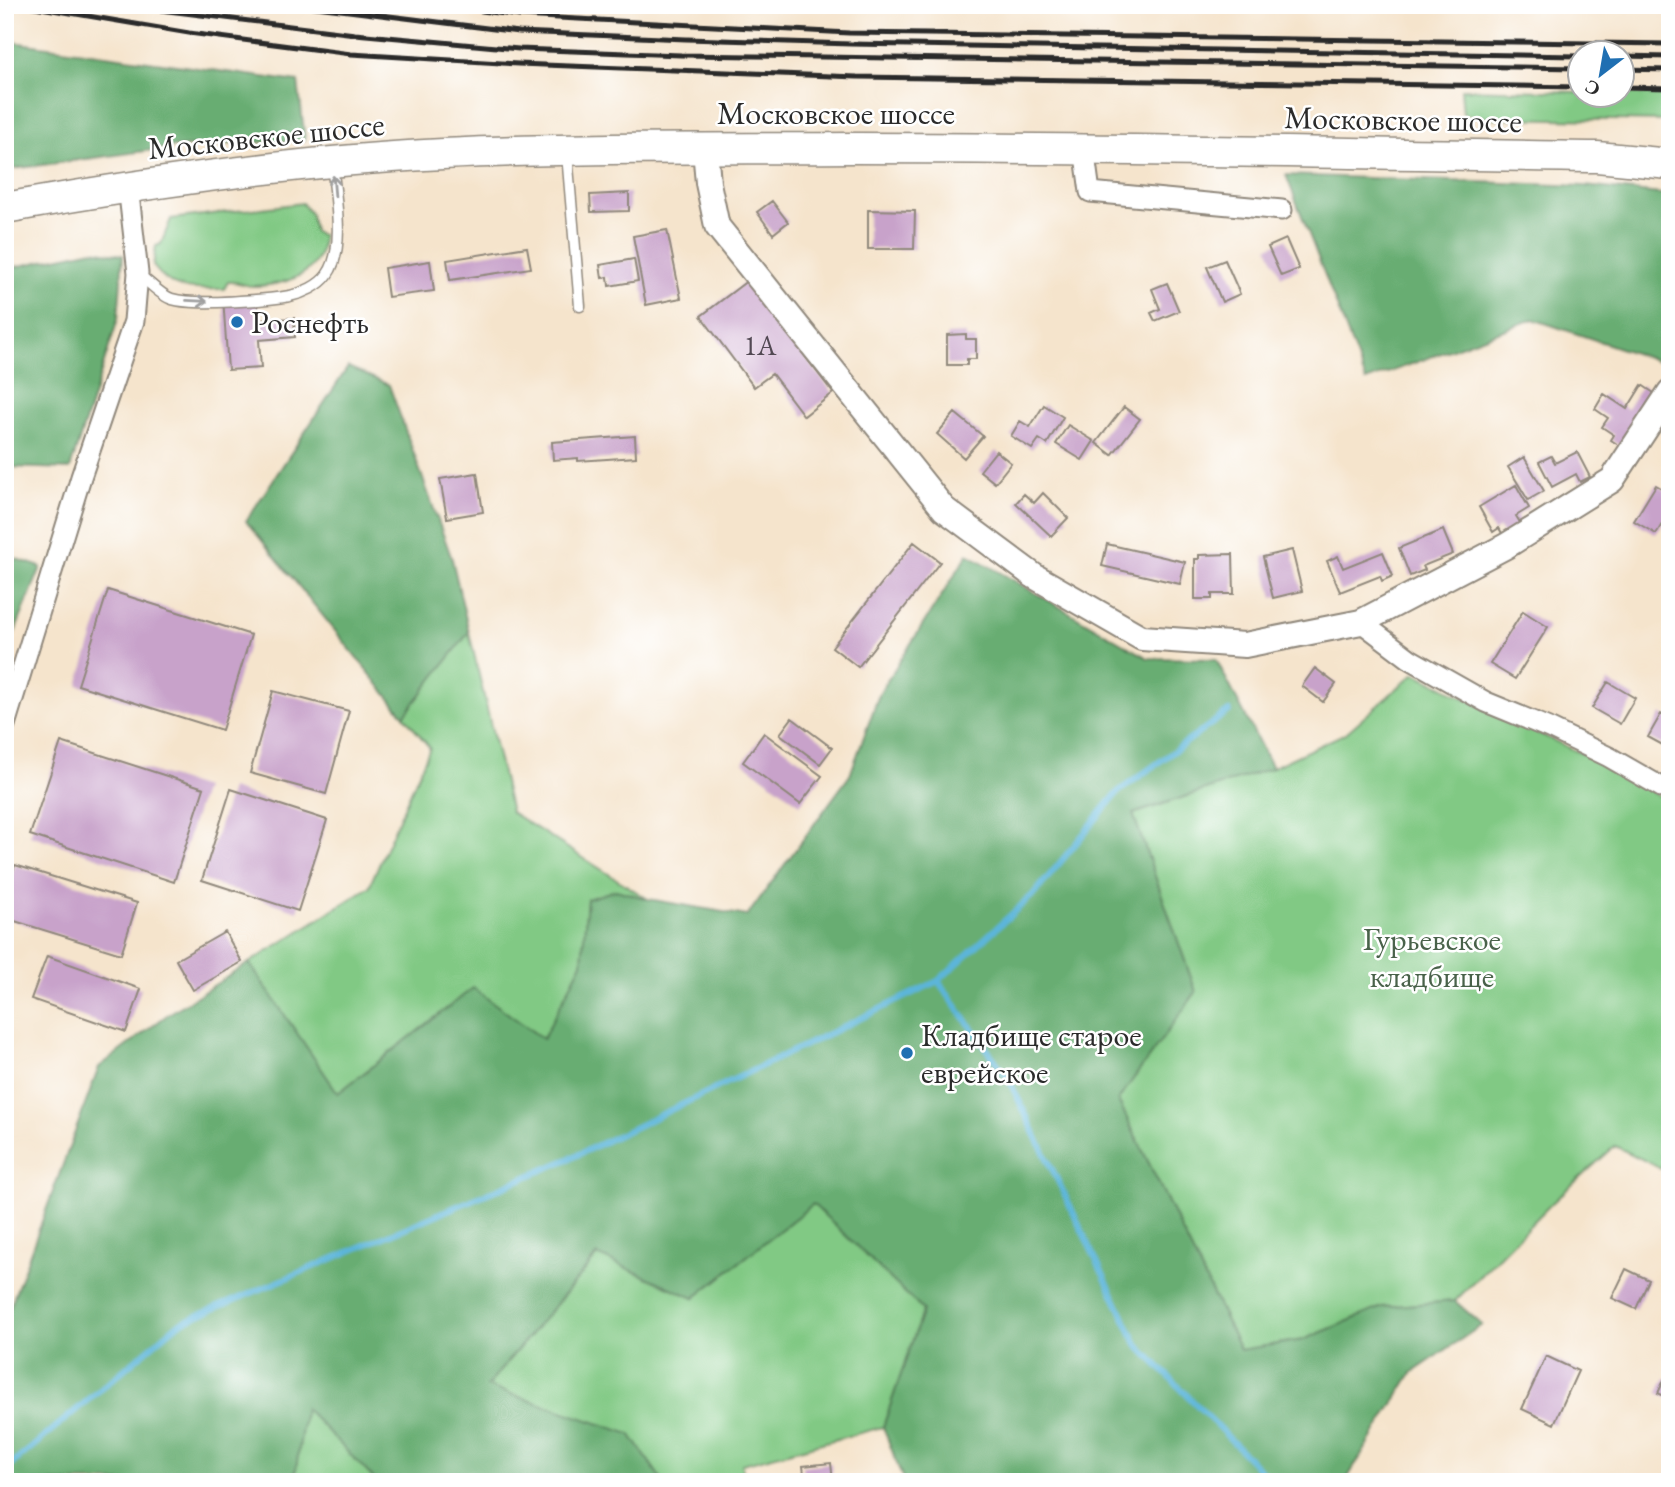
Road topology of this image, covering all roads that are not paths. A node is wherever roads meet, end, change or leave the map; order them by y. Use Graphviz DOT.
graph roads {
  1 [pos="1084,148"];
  2 [pos="705,149"];
  3 [pos="567,150"];
  4 [pos="1670,153"];
  5 [pos="1597,158"];
  6 [pos="332,161"];
  7 [pos="1670,164"];
  8 [pos="128,186"];
  9 [pos="5,208"];
  10 [pos="1282,210"];
  11 [pos="138,274"];
  12 [pos="580,306"];
  13 [pos="1670,392"];
  14 [pos="1361,621"];
  15 [pos="5,725"];
  16 [pos="1670,792"];
  1 -- 2 [label="main road, Московское шоссе"];
  1 -- 5 [label="main road, Московское шоссе"];
  1 -- 10 [label="street"];
  2 -- 3 [label="main road, Московское шоссе"];
  2 -- 14 [label="street"];
  3 -- 6 [label="main road, Московское шоссе"];
  3 -- 12 [label="lane"];
  4 -- 5 [label="main road"];
  5 -- 7 [label="main road, Московское шоссе"];
  6 -- 8 [label="main road, Московское шоссе"];
  11 -- 6 [label="lane, one-way"];
  8 -- 9 [label="main road, Московское шоссе"];
  8 -- 11 [label="street"];
  11 -- 15 [label="street"];
  13 -- 14 [label="street"];
  14 -- 16 [label="street"];
}
